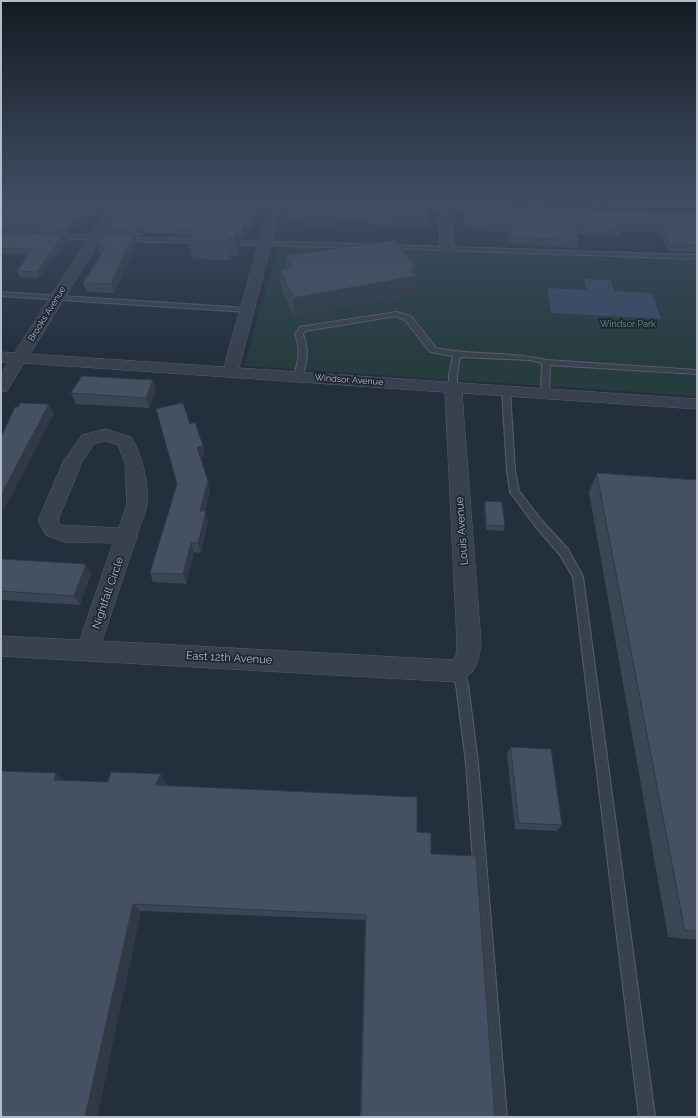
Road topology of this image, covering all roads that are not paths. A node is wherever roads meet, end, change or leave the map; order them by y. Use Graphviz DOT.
graph roads {
  1 [pos="86,252"];
  2 [pos="263,252"];
  3 [pos="546,252"];
  4 [pos="697,257"];
  5 [pos="1,294"];
  6 [pos="57,298"];
  7 [pos="247,310"];
  8 [pos="457,355"];
  9 [pos="1,357"];
  10 [pos="19,358"];
  11 [pos="546,362"];
  12 [pos="697,372"];
  13 [pos="230,373"];
  14 [pos="297,377"];
  15 [pos="1,387"];
  16 [pos="453,387"];
  17 [pos="506,391"];
  18 [pos="545,393"];
  19 [pos="697,404"];
  20 [pos="128,536"];
  21 [pos="1,646"];
  22 [pos="88,650"];
  23 [pos="458,671"];
  24 [pos="499,1117"];
  25 [pos="647,1117"];
  1 -- 6 [label="street, Brooks Avenue"];
  2 -- 7 [label="street"];
  3 -- 4 [label="lane"];
  5 -- 6 [label="lane"];
  6 -- 7 [label="lane"];
  6 -- 10 [label="street, Brooks Avenue"];
  7 -- 13 [label="street"];
  8 -- 11 [label="lane"];
  8 -- 14 [label="lane"];
  8 -- 16 [label="lane"];
  9 -- 10 [label="street, Windsor Avenue"];
  10 -- 13 [label="street, Windsor Avenue"];
  10 -- 15 [label="street, Brooks Avenue"];
  11 -- 12 [label="lane"];
  11 -- 18 [label="lane"];
  13 -- 14 [label="street, Windsor Avenue"];
  14 -- 16 [label="street, Windsor Avenue"];
  16 -- 17 [label="street, Windsor Avenue"];
  16 -- 23 [label="street, Louis Avenue"];
  17 -- 18 [label="street, Windsor Avenue"];
  17 -- 25 [label="lane"];
  18 -- 19 [label="street, Windsor Avenue"];
  20 -- 20 [label="street, Nightfall Circle"];
  20 -- 22 [label="street, Nightfall Circle"];
  21 -- 22 [label="street, East 12th Avenue"];
  22 -- 23 [label="street, East 12th Avenue"];
  23 -- 24 [label="lane"];
}
